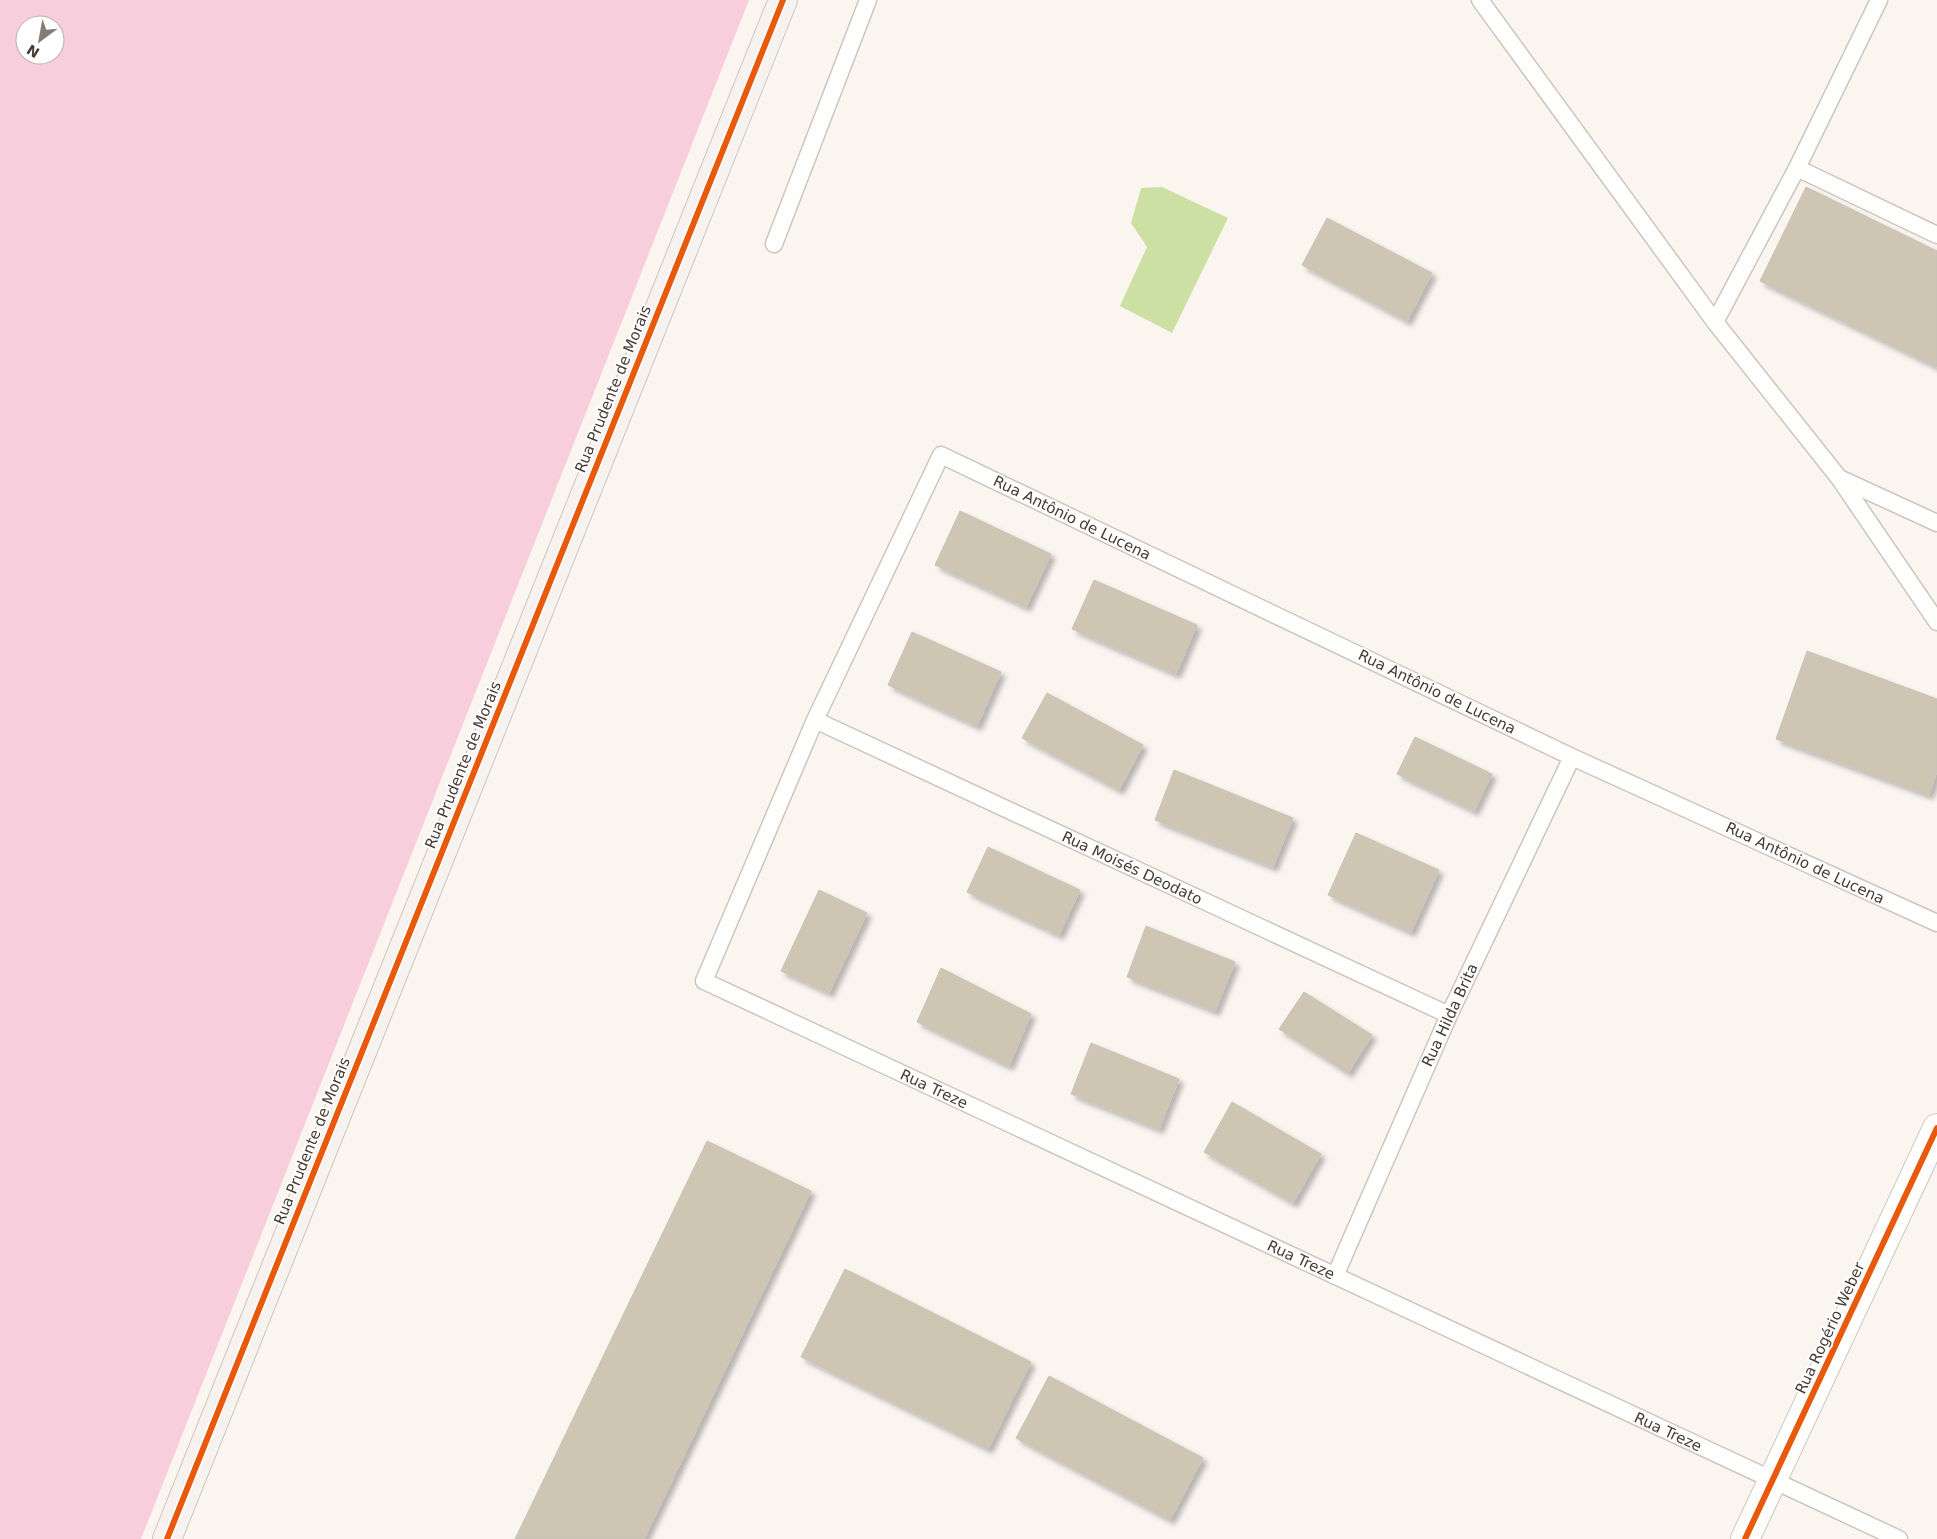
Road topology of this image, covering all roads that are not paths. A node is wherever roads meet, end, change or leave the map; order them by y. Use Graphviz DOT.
graph roads {
  1 [pos="783,0"];
  2 [pos="868,0"];
  3 [pos="1480,0"];
  4 [pos="1879,0"];
  5 [pos="1797,168"];
  6 [pos="1937,235"];
  7 [pos="774,244"];
  8 [pos="1715,322"];
  9 [pos="1839,478"];
  10 [pos="1937,523"];
  11 [pos="1937,622"];
  12 [pos="816,720"];
  13 [pos="1572,757"];
  14 [pos="1937,923"];
  15 [pos="1449,1015"];
  16 [pos="1937,1128"];
  17 [pos="1335,1276"];
  18 [pos="1772,1480"];
  19 [pos="167,1539"];
  20 [pos="1745,1539"];
  21 [pos="1899,1539"];
  1 -- 19 [label="street, Rua Prudente de Morais"];
  2 -- 7 [label="lane"];
  3 -- 8 [label="lane"];
  4 -- 5 [label="lane"];
  5 -- 6 [label="lane"];
  5 -- 8 [label="lane"];
  8 -- 9 [label="lane"];
  9 -- 10 [label="lane"];
  9 -- 11 [label="lane"];
  12 -- 13 [label="lane, Rua Antônio de Lucena"];
  12 -- 15 [label="lane, Rua Moisés Deodato"];
  12 -- 17 [label="lane, Rua Treze"];
  13 -- 14 [label="lane, Rua Antônio de Lucena"];
  13 -- 15 [label="lane, Rua Hilda Brita"];
  15 -- 17 [label="lane, Rua Hilda Brita"];
  16 -- 18 [label="street, Rua Rogério Weber"];
  17 -- 18 [label="lane, Rua Treze"];
  18 -- 20 [label="street, Rua Rogério Weber"];
  18 -- 21 [label="lane, Rua Treze"];
}
